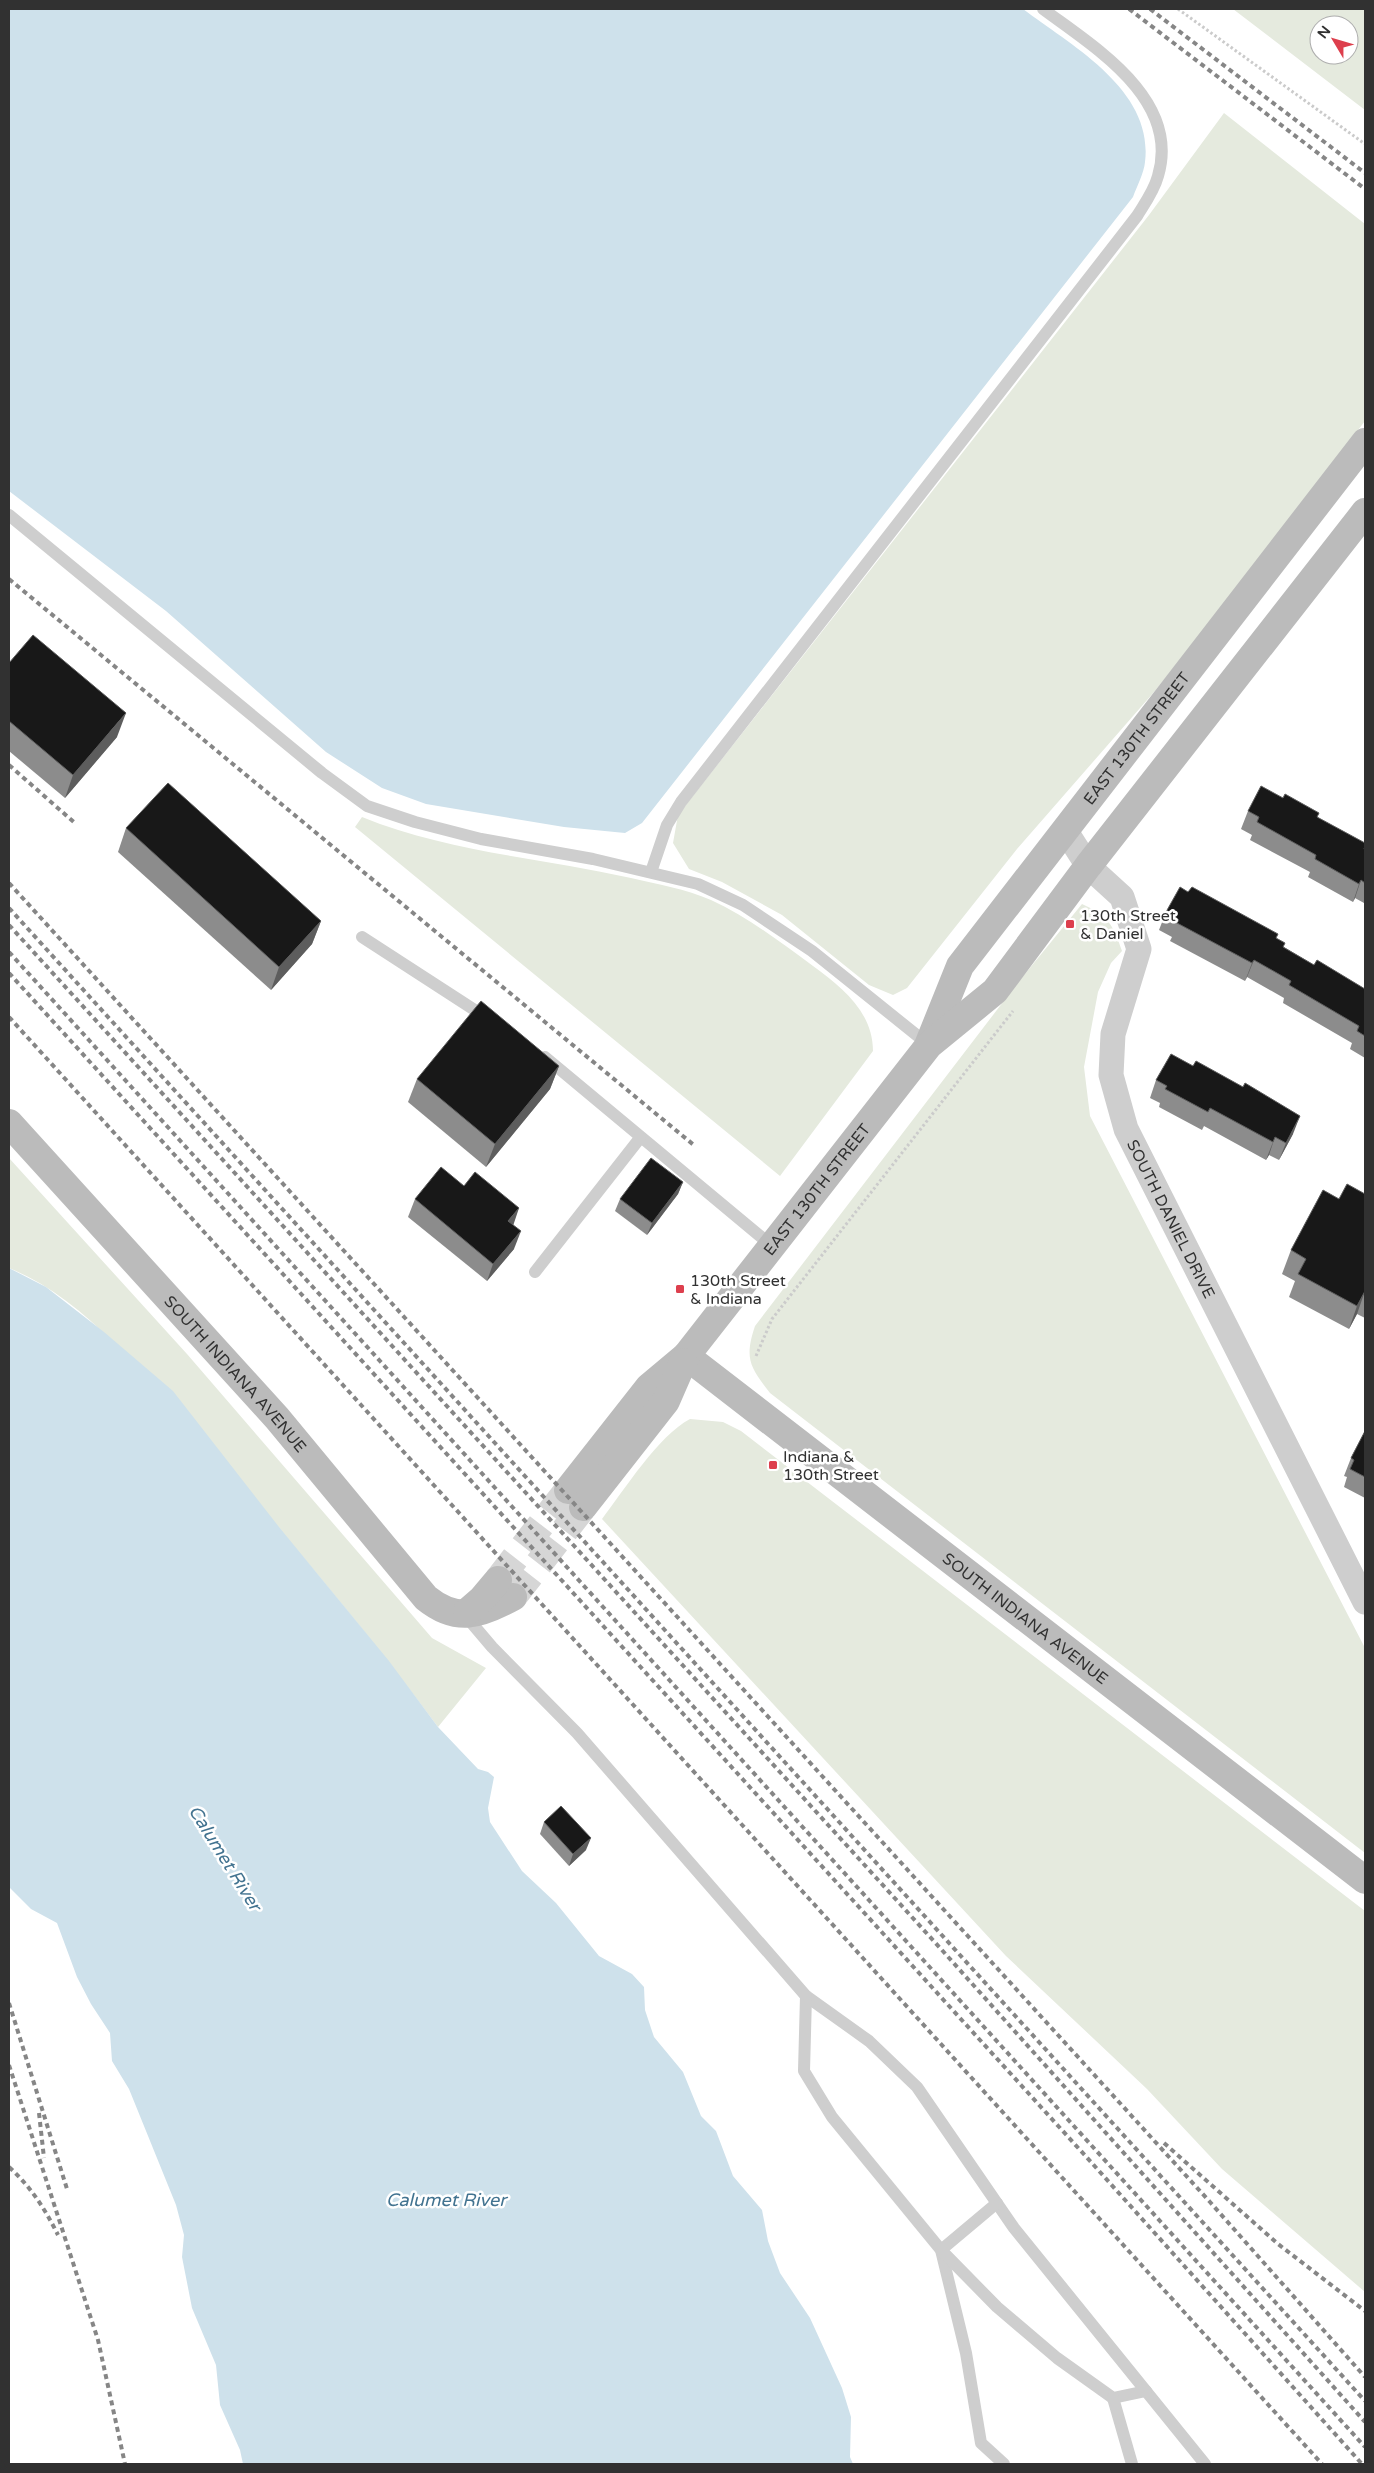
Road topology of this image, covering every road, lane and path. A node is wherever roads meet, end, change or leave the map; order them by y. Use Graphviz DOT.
graph roads {
  1 [pos="1044,9"];
  2 [pos="1178,9"];
  3 [pos="1365,144"];
  4 [pos="1365,442"];
  5 [pos="1365,512"];
  6 [pos="9,515"];
  7 [pos="1065,830"];
  8 [pos="1088,866"];
  9 [pos="651,872"];
  10 [pos="362,937"];
  11 [pos="1014,1010"];
  12 [pos="496,1024"];
  13 [pos="928,1045"];
  14 [pos="537,1051"];
  15 [pos="9,1123"];
  16 [pos="640,1138"];
  17 [pos="772,1246"];
  18 [pos="535,1272"];
  19 [pos="686,1356"];
  20 [pos="756,1356"];
  21 [pos="576,1499"];
  22 [pos="505,1589"];
  23 [pos="1365,1602"];
  24 [pos="464,1614"];
  25 [pos="1365,1880"];
  26 [pos="806,1996"];
  27 [pos="997,2203"];
  28 [pos="941,2250"];
  29 [pos="1146,2391"];
  30 [pos="1113,2398"];
  31 [pos="1004,2464"];
  32 [pos="1132,2464"];
  33 [pos="1205,2464"];
  1 -- 9 [label="lane"];
  2 -- 3 [label="path"];
  4 -- 7 [label="main road, EAST 130TH STREET"];
  5 -- 8 [label="main road, EAST 130TH STREET"];
  6 -- 9 [label="lane"];
  7 -- 8 [label="street, SOUTH DANIEL DRIVE"];
  7 -- 13 [label="main road, EAST 130TH STREET"];
  8 -- 13 [label="main road, EAST 130TH STREET"];
  8 -- 23 [label="street, SOUTH DANIEL DRIVE"];
  9 -- 13 [label="lane"];
  10 -- 12 [label="lane"];
  11 -- 20 [label="path"];
  13 -- 17 [label="main road, EAST 130TH STREET"];
  14 -- 16 [label="lane"];
  15 -- 24 [label="main road, SOUTH INDIANA AVENUE"];
  16 -- 17 [label="lane"];
  16 -- 18 [label="lane"];
  17 -- 19 [label="main road, EAST 130TH STREET"];
  19 -- 21 [label="main road, EAST 130TH STREET"];
  19 -- 25 [label="main road, SOUTH INDIANA AVENUE"];
  22 -- 24 [label="main road"];
  24 -- 26 [label="lane"];
  26 -- 27 [label="lane"];
  26 -- 28 [label="lane"];
  27 -- 28 [label="lane"];
  27 -- 29 [label="lane"];
  28 -- 30 [label="lane"];
  28 -- 31 [label="lane"];
  29 -- 30 [label="lane"];
  29 -- 33 [label="lane"];
  30 -- 32 [label="lane"];
}
